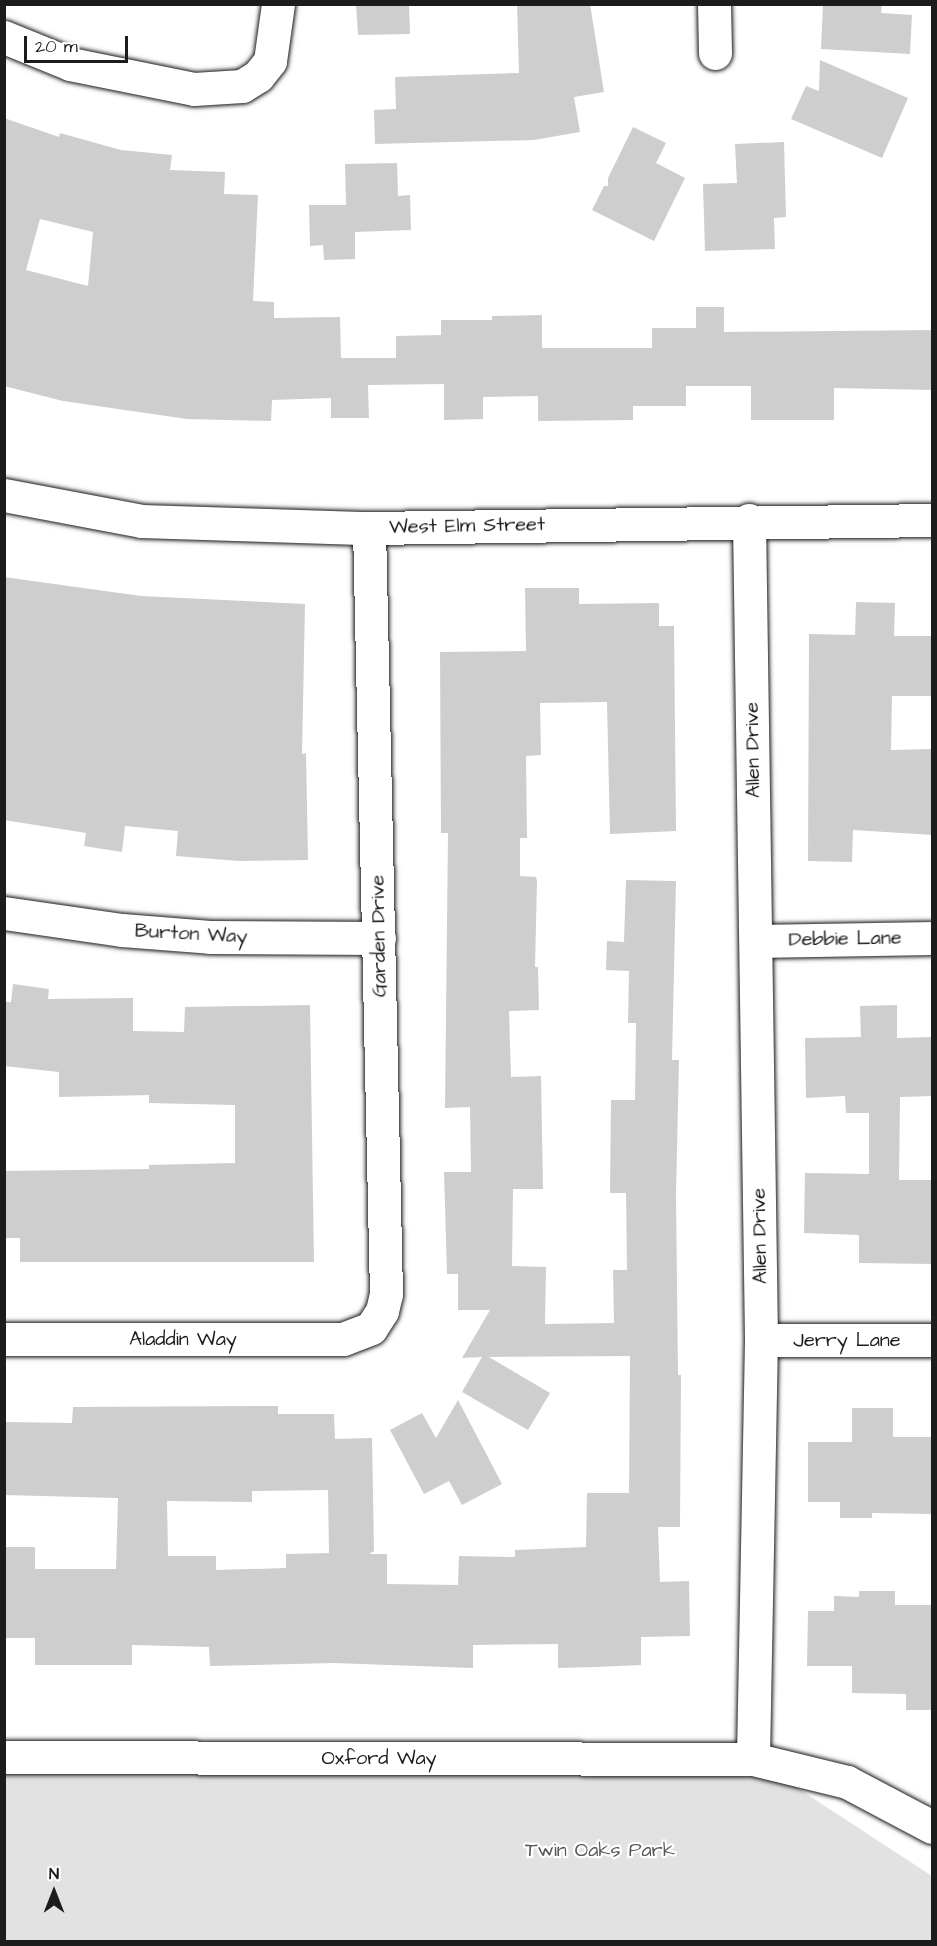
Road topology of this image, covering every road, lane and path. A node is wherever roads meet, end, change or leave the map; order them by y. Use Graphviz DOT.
graph roads {
  1 [pos="278,4"];
  2 [pos="714,4"];
  3 [pos="4,38"];
  4 [pos="715,53"];
  5 [pos="4,495"];
  6 [pos="749,520"];
  7 [pos="933,520"];
  8 [pos="369,528"];
  9 [pos="4,914"];
  10 [pos="379,938"];
  11 [pos="933,938"];
  12 [pos="757,941"];
  13 [pos="360,1332"];
  14 [pos="4,1339"];
  15 [pos="761,1340"];
  16 [pos="933,1340"];
  17 [pos="4,1757"];
  18 [pos="753,1759"];
  19 [pos="933,1827"];
  1 -- 3 [label="street"];
  2 -- 4 [label="street"];
  5 -- 8 [label="street, West Elm Street"];
  6 -- 7 [label="street, West Elm Street"];
  6 -- 8 [label="street, West Elm Street"];
  6 -- 12 [label="street, Allen Drive"];
  8 -- 10 [label="street, Garden Drive"];
  9 -- 10 [label="street, Burton Way"];
  10 -- 13 [label="street, Garden Drive"];
  11 -- 12 [label="street, Debbie Lane"];
  12 -- 15 [label="street, Allen Drive"];
  13 -- 14 [label="street, Aladdin Way"];
  15 -- 16 [label="street, Jerry Lane"];
  15 -- 18 [label="street, Allen Drive"];
  17 -- 18 [label="street, Oxford Way"];
  18 -- 19 [label="street"];
}
